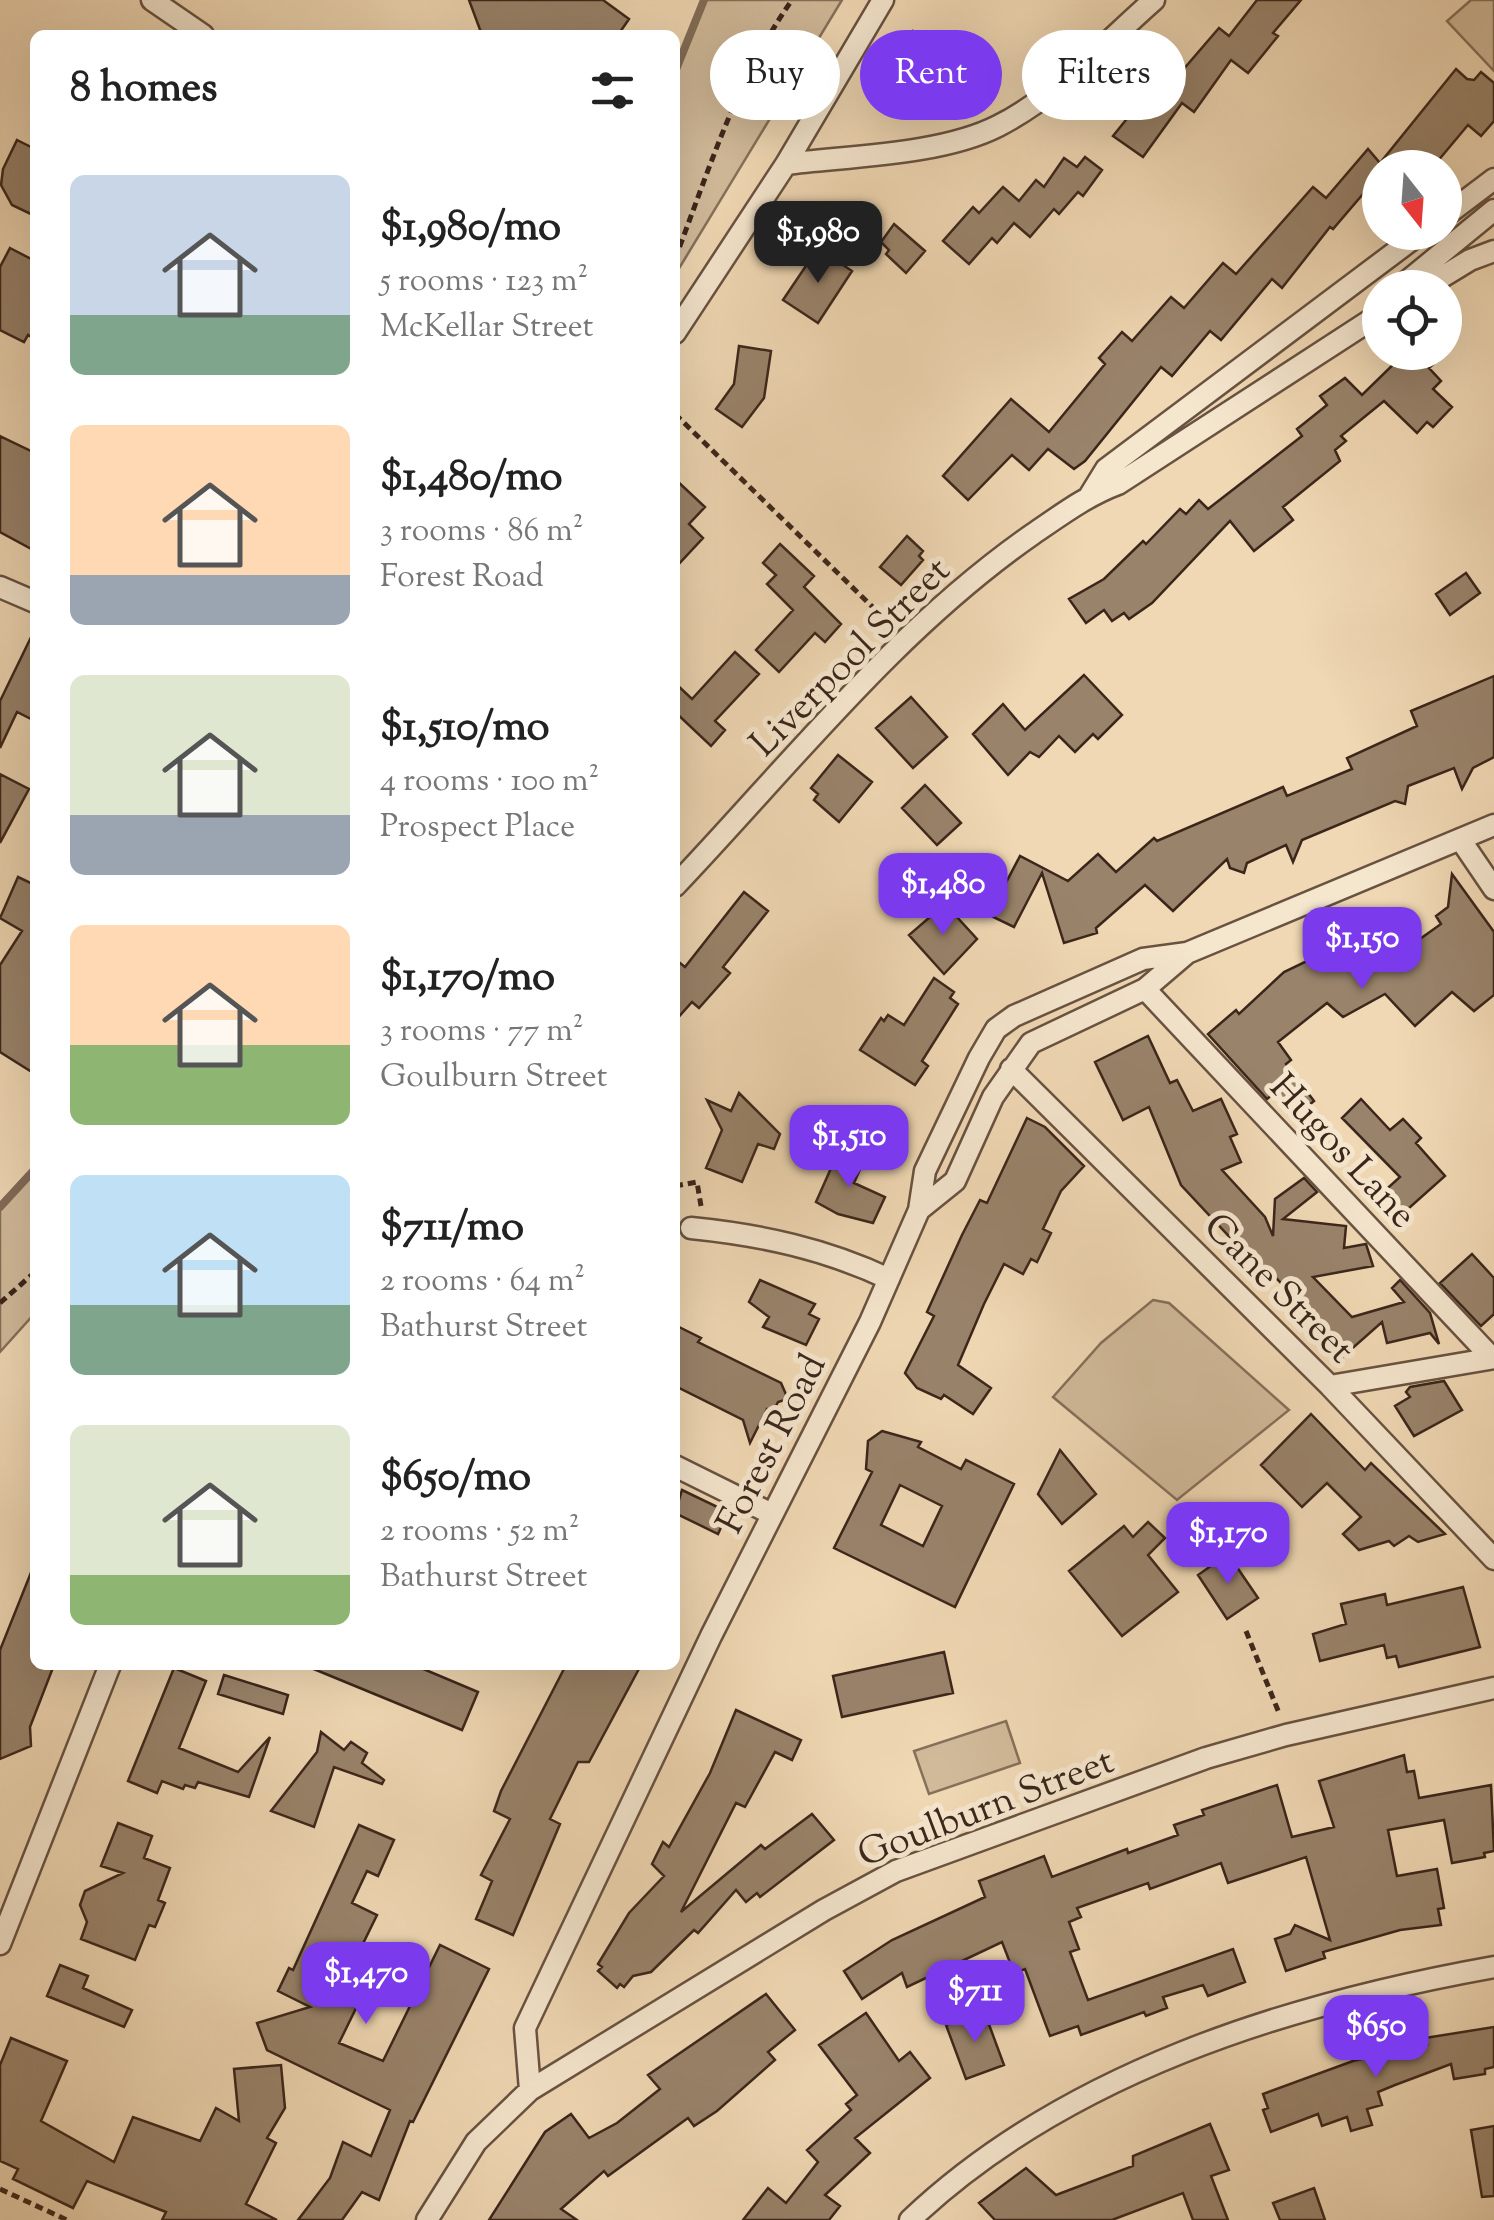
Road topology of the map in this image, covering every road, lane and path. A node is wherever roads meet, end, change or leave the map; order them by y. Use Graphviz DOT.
graph roads {
  1 [pos="152,0"];
  2 [pos="792,0"];
  3 [pos="883,0"];
  4 [pos="1154,0"];
  5 [pos="195,30"];
  6 [pos="786,164"];
  7 [pos="1494,179"];
  8 [pos="1462,203"];
  9 [pos="1494,210"];
  10 [pos="680,246"];
  11 [pos="1398,250"];
  12 [pos="1494,251"];
  13 [pos="1420,270"];
  14 [pos="1458,270"];
  15 [pos="1362,317"];
  16 [pos="680,324"];
  17 [pos="1362,325"];
  18 [pos="1325,347"];
  19 [pos="680,419"];
  20 [pos="1090,494"];
  21 [pos="0,587"];
  22 [pos="30,600"];
  23 [pos="905,638"];
  24 [pos="1494,825"];
  25 [pos="1460,838"];
  26 [pos="680,881"];
  27 [pos="1494,890"];
  28 [pos="1187,953"];
  29 [pos="1145,989"];
  30 [pos="1011,1069"];
  31 [pos="680,1185"];
  32 [pos="919,1210"];
  33 [pos="698,1228"];
  34 [pos="30,1276"];
  35 [pos="890,1279"];
  36 [pos="0,1303"];
  37 [pos="1493,1358"];
  38 [pos="1330,1386"];
  39 [pos="680,1468"];
  40 [pos="772,1514"];
  41 [pos="1494,1560"];
  42 [pos="1246,1631"];
  43 [pos="108,1670"];
  44 [pos="1494,1688"];
  45 [pos="1286,1735"];
  46 [pos="0,1944"];
  47 [pos="1494,1966"];
  48 [pos="530,2090"];
  49 [pos="0,2189"];
  50 [pos="68,2220"];
  51 [pos="426,2220"];
  52 [pos="910,2220"];
  1 -- 5 [label="street"];
  2 -- 10 [label="path"];
  3 -- 6 [label="street"];
  4 -- 6 [label="street"];
  6 -- 16 [label="street"];
  7 -- 8 [label="street"];
  9 -- 13 [label="street"];
  11 -- 20 [label="street, Liverpool Street"];
  12 -- 14 [label="street"];
  15 -- 18 [label="street, Liverpool Street"];
  17 -- 18 [label="street, Liverpool Street"];
  18 -- 20 [label="street, Liverpool Street"];
  19 -- 23 [label="path"];
  20 -- 23 [label="street, Liverpool Street"];
  21 -- 22 [label="street"];
  23 -- 26 [label="street, Liverpool Street"];
  24 -- 25 [label="street, Forest Road"];
  25 -- 27 [label="street"];
  25 -- 28 [label="street, Forest Road"];
  28 -- 29 [label="street, Forest Road"];
  28 -- 32 [label="street, Forest Road"];
  29 -- 30 [label="street, Forest Road"];
  29 -- 37 [label="street, Hugos Lane"];
  30 -- 32 [label="street, Forest Road"];
  30 -- 38 [label="street, Cane Street"];
  31 -- 33 [label="path"];
  32 -- 35 [label="street, Forest Road"];
  33 -- 35 [label="street"];
  34 -- 36 [label="path"];
  35 -- 40 [label="street, Forest Road"];
  37 -- 38 [label="street"];
  38 -- 41 [label="street, Cane Street"];
  39 -- 40 [label="street"];
  40 -- 48 [label="street, Forest Road"];
  42 -- 45 [label="path"];
  43 -- 46 [label="street"];
  44 -- 45 [label="street, Goulburn Street"];
  45 -- 48 [label="street, Goulburn Street"];
  47 -- 52 [label="street"];
  48 -- 51 [label="street, Goulburn Street"];
  49 -- 50 [label="path"];
}
